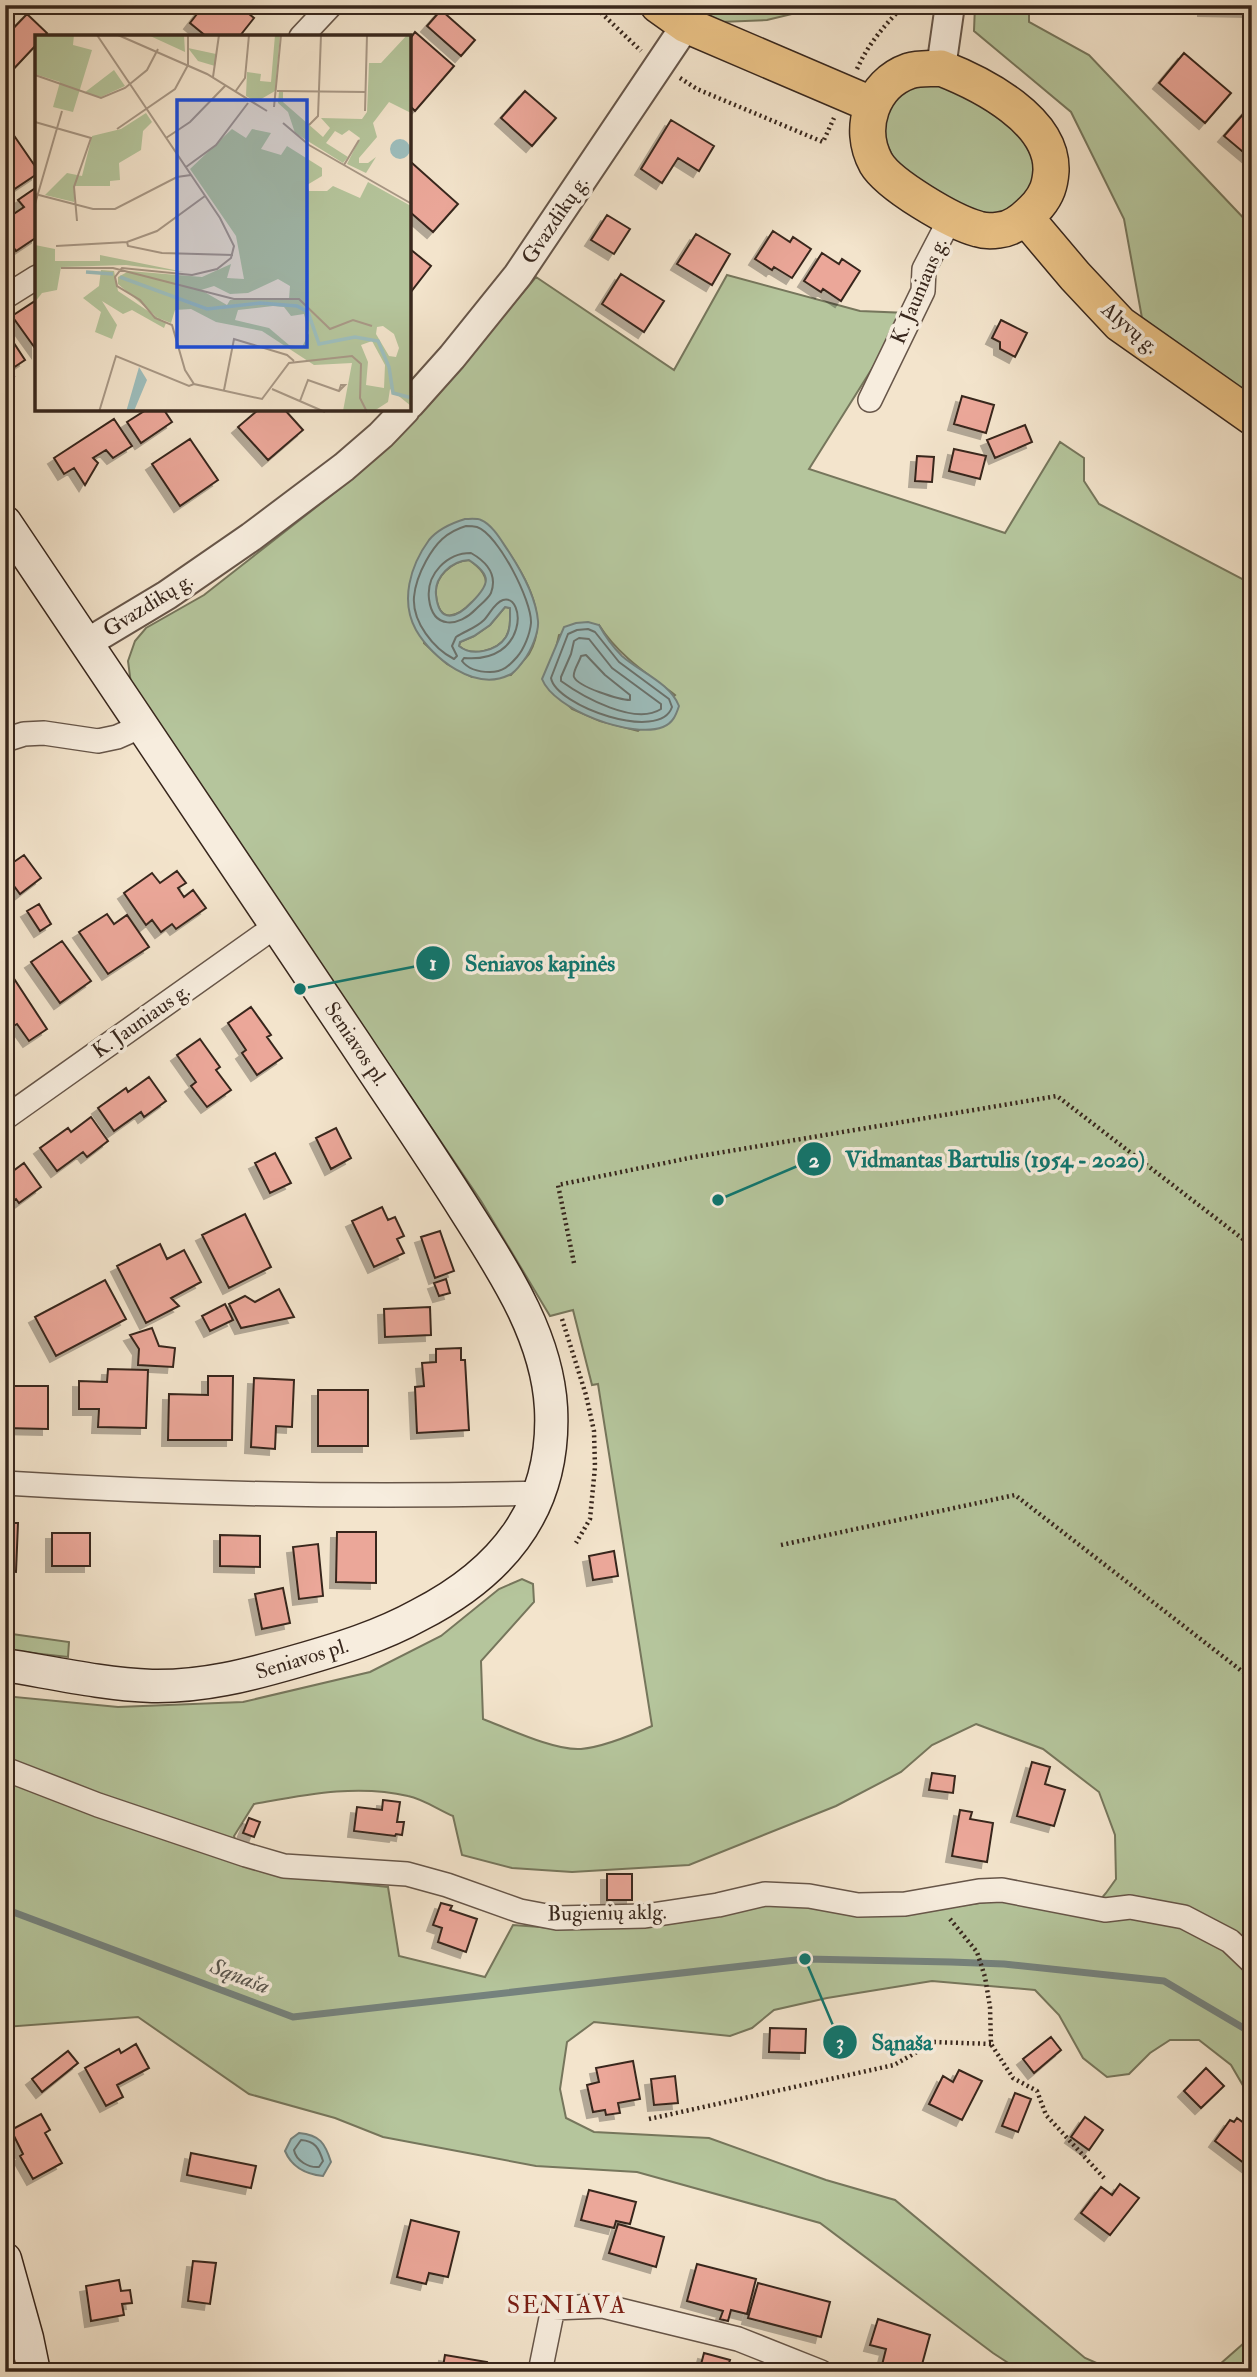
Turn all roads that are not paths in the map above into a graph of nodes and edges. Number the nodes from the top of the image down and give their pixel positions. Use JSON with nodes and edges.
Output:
{"nodes":[{"id":1,"x":331,"y":5,"type":"edge"},
{"id":2,"x":658,"y":5,"type":"edge"},
{"id":3,"x":950,"y":5,"type":"edge"},
{"id":4,"x":686,"y":25,"type":"junction"},
{"id":5,"x":303,"y":35,"type":"edge"},
{"id":6,"x":941,"y":68,"type":"junction"},
{"id":7,"x":873,"y":105,"type":"junction"},
{"id":8,"x":1026,"y":218,"type":"junction"},
{"id":9,"x":950,"y":219,"type":"junction"},
{"id":10,"x":35,"y":278,"type":"edge"},
{"id":11,"x":5,"y":297,"type":"edge"},
{"id":12,"x":870,"y":400,"type":"dead end"},
{"id":13,"x":411,"y":403,"type":"edge"},
{"id":14,"x":404,"y":411,"type":"edge"},
{"id":15,"x":1252,"y":417,"type":"edge"},
{"id":16,"x":5,"y":522,"type":"edge"},
{"id":17,"x":87,"y":643,"type":"junction"},
{"id":18,"x":142,"y":726,"type":"junction"},
{"id":19,"x":5,"y":740,"type":"edge"},
{"id":20,"x":277,"y":925,"type":"junction"},
{"id":21,"x":5,"y":1118,"type":"edge"},
{"id":22,"x":5,"y":1483,"type":"edge"},
{"id":23,"x":540,"y":1493,"type":"junction"},
{"id":24,"x":5,"y":1665,"type":"edge"},
{"id":25,"x":5,"y":1769,"type":"edge"},
{"id":26,"x":1252,"y":1962,"type":"edge"},
{"id":27,"x":5,"y":2259,"type":"edge"},
{"id":28,"x":33,"y":2372,"type":"edge"},
{"id":29,"x":540,"y":2372,"type":"edge"},
{"id":30,"x":821,"y":2372,"type":"edge"}],
"edges":[{"from":1,"to":5,"type":"street"},
{"from":2,"to":4,"type":"main road"},
{"from":3,"to":6,"type":"street"},
{"from":4,"to":7,"type":"main road"},
{"from":4,"to":13,"type":"street","name":"Gvazdikų g."},
{"from":6,"to":7,"type":"main road"},
{"from":6,"to":8,"type":"main road"},
{"from":7,"to":9,"type":"main road"},
{"from":8,"to":9,"type":"main road"},
{"from":8,"to":15,"type":"main road","name":"Alyvų g."},
{"from":9,"to":12,"type":"street","name":"K. Jauniaus g."},
{"from":10,"to":11,"type":"street"},
{"from":14,"to":17,"type":"street","name":"Gvazdikų g."},
{"from":16,"to":17,"type":"main road","name":"Seniavos pl."},
{"from":17,"to":18,"type":"main road","name":"Seniavos pl."},
{"from":18,"to":19,"type":"street"},
{"from":18,"to":20,"type":"main road","name":"Seniavos pl."},
{"from":20,"to":21,"type":"street","name":"K. Jauniaus g."},
{"from":20,"to":23,"type":"main road","name":"Seniavos pl."},
{"from":22,"to":23,"type":"street"},
{"from":23,"to":24,"type":"main road","name":"Seniavos pl."},
{"from":25,"to":26,"type":"street","name":"Bugienių aklg."},
{"from":27,"to":28,"type":"main road"},
{"from":29,"to":30,"type":"street"}]}
